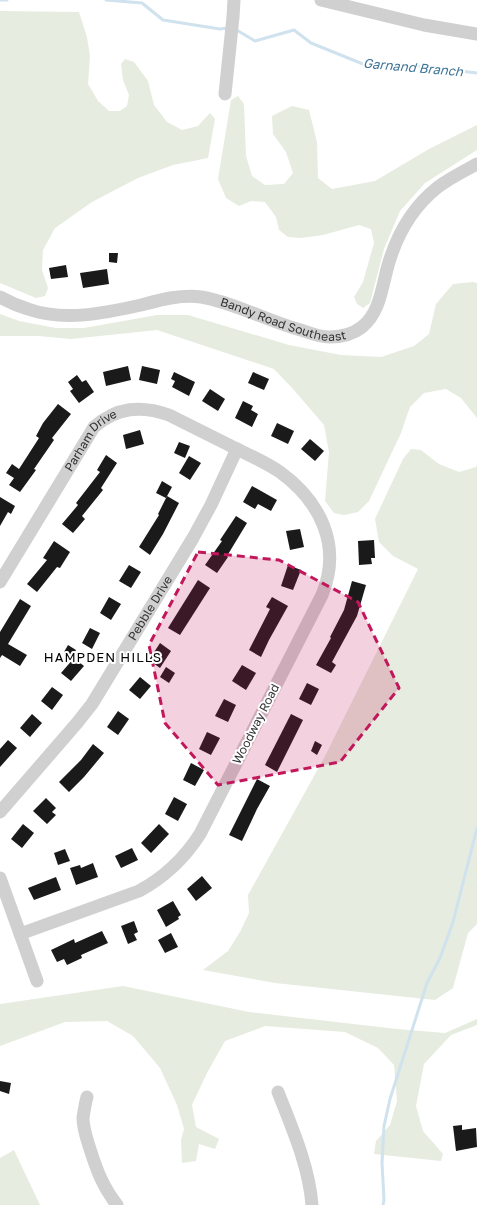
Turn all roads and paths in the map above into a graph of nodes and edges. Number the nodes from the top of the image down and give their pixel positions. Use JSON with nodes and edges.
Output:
{"nodes":[{"id":1,"x":234,"y":0,"type":"edge"},
{"id":2,"x":321,"y":0,"type":"edge"},
{"id":3,"x":477,"y":34,"type":"edge"},
{"id":4,"x":225,"y":94,"type":"dead end"},
{"id":5,"x":477,"y":164,"type":"edge"},
{"id":6,"x":0,"y":297,"type":"edge"},
{"id":7,"x":237,"y":449,"type":"junction"},
{"id":8,"x":0,"y":582,"type":"edge"},
{"id":9,"x":0,"y":812,"type":"edge"},
{"id":10,"x":0,"y":878,"type":"edge"},
{"id":11,"x":20,"y":934,"type":"junction"},
{"id":12,"x":37,"y":981,"type":"dead end"},
{"id":13,"x":278,"y":1092,"type":"dead end"},
{"id":14,"x":87,"y":1097,"type":"dead end"},
{"id":15,"x":117,"y":1205,"type":"edge"},
{"id":16,"x":312,"y":1205,"type":"edge"}],
"edges":[{"from":1,"to":4,"type":"street"},
{"from":2,"to":3,"type":"street"},
{"from":5,"to":6,"type":"street","name":"Bandy Road Southeast"},
{"from":7,"to":8,"type":"street","name":"Parham Drive"},
{"from":7,"to":9,"type":"street","name":"Pebble Drive"},
{"from":7,"to":11,"type":"street","name":"Woodway Road"},
{"from":10,"to":11,"type":"street"},
{"from":11,"to":12,"type":"street"},
{"from":13,"to":16,"type":"street"},
{"from":14,"to":15,"type":"street"}]}
